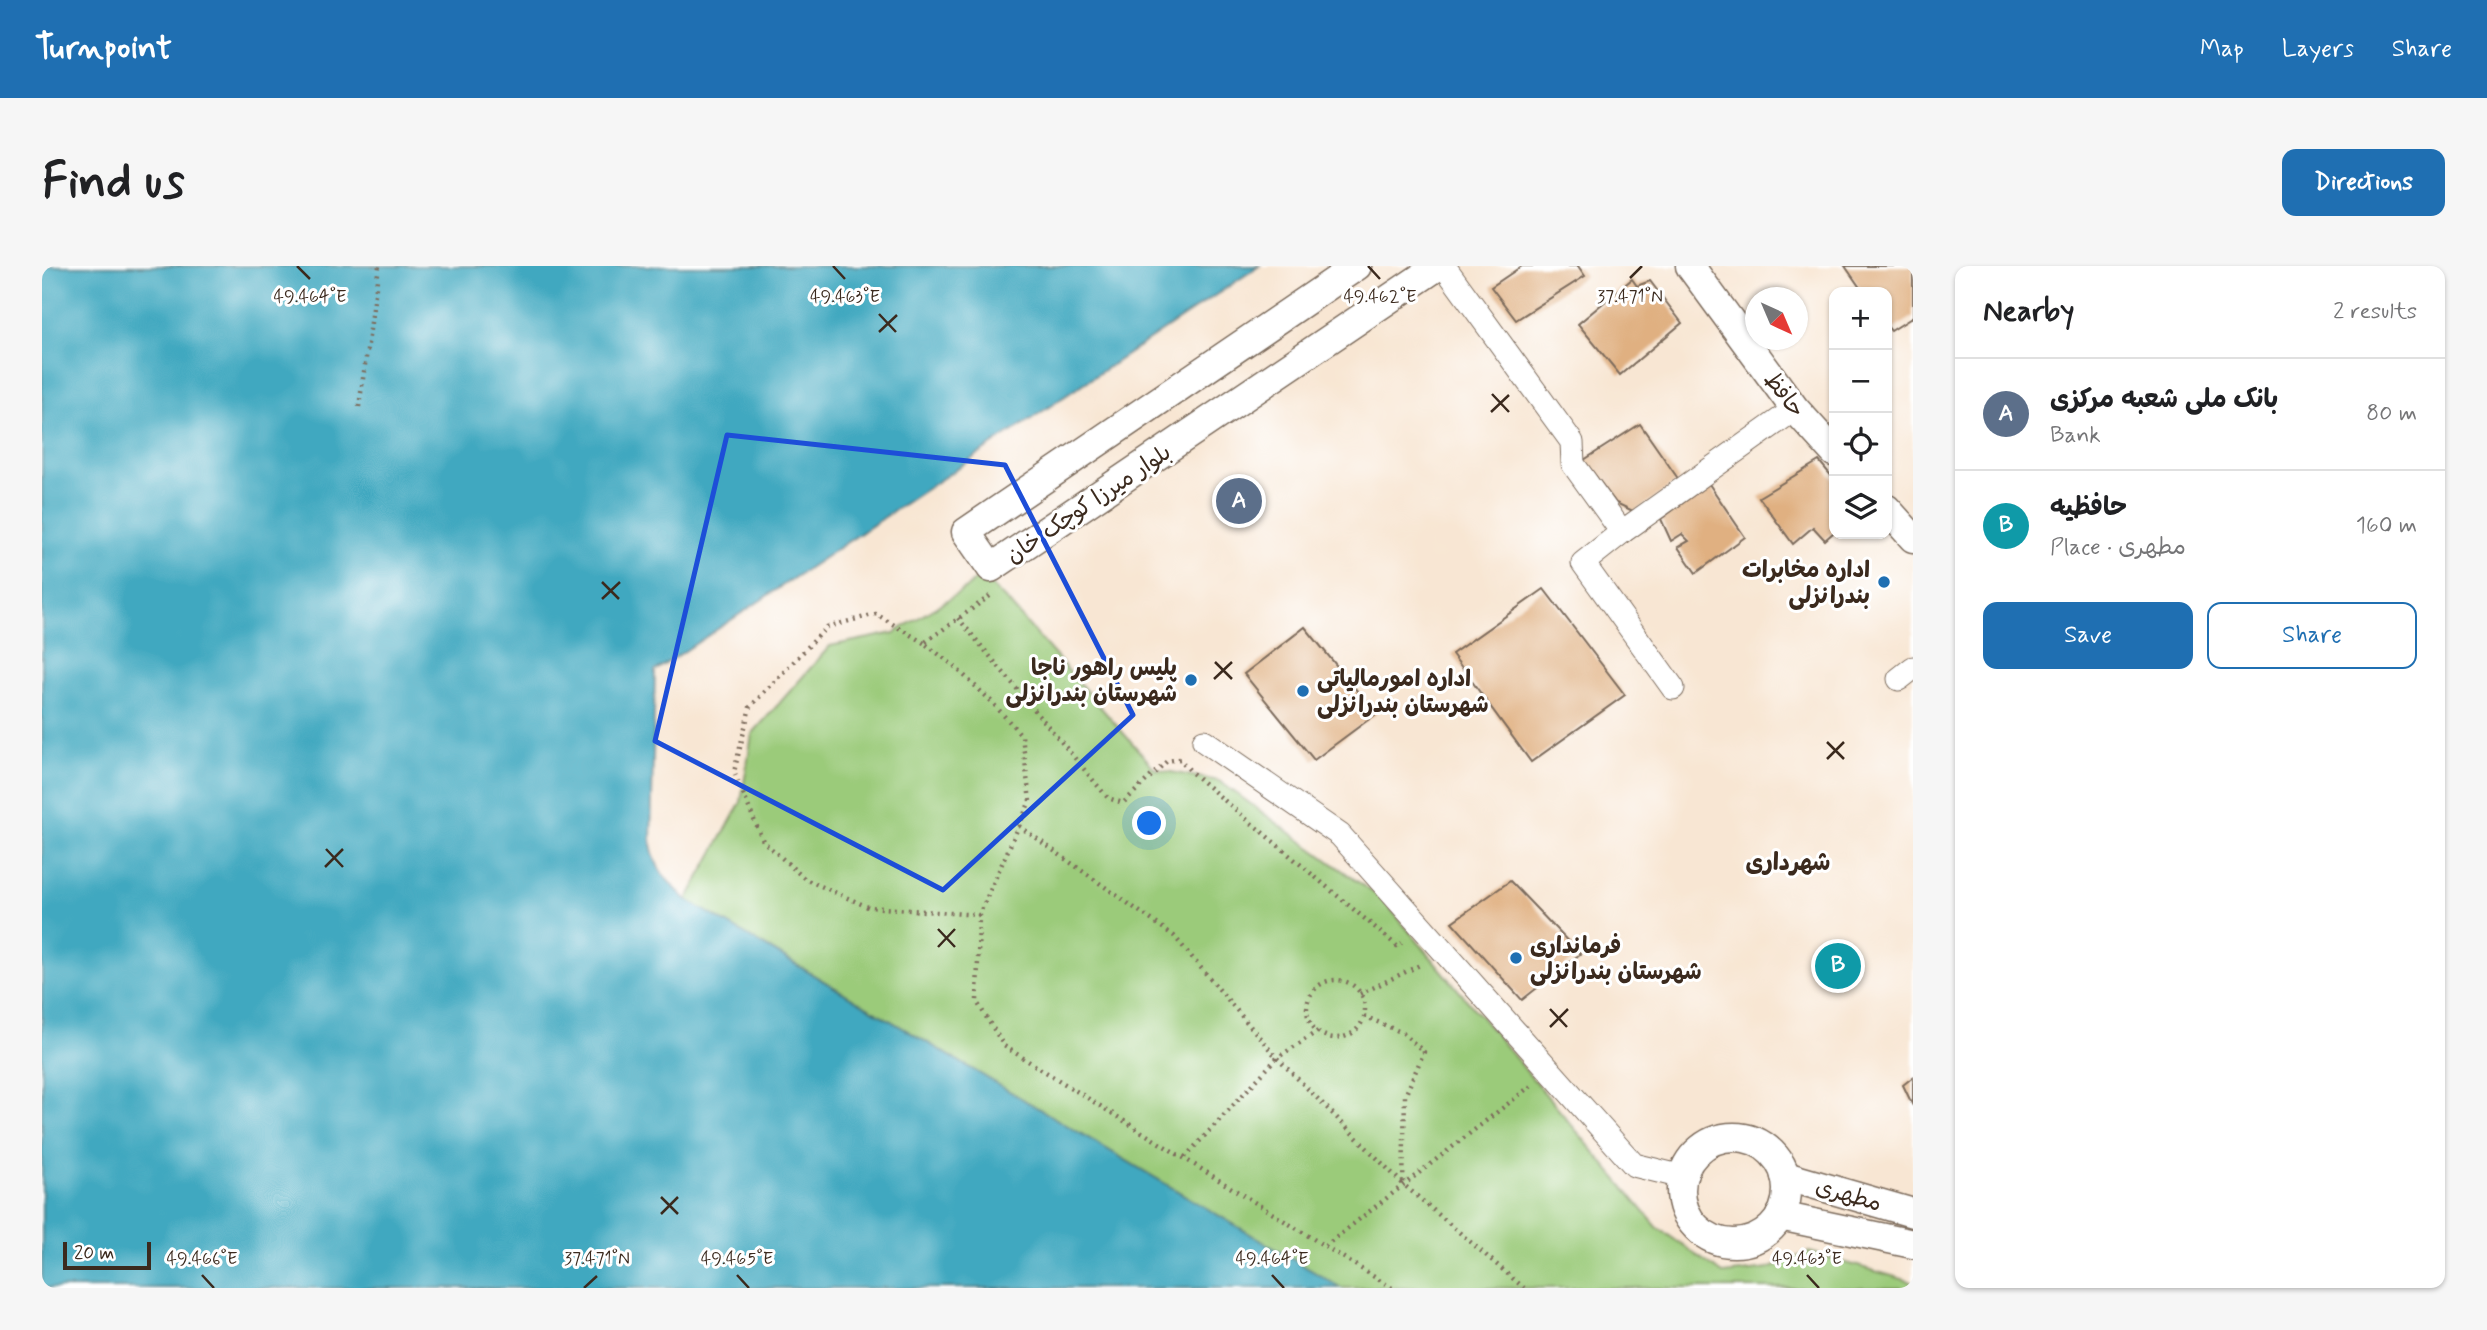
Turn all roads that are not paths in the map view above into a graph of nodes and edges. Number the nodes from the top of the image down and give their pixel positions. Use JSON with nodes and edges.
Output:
{"nodes":[{"id":1,"x":1357,"y":266,"type":"edge"},
{"id":2,"x":1438,"y":266,"type":"edge"},
{"id":3,"x":1444,"y":266,"type":"edge"},
{"id":4,"x":1690,"y":266,"type":"edge"},
{"id":5,"x":1256,"y":334,"type":"junction"},
{"id":6,"x":1283,"y":372,"type":"junction"},
{"id":7,"x":1795,"y":409,"type":"junction"},
{"id":8,"x":1114,"y":431,"type":"junction"},
{"id":9,"x":1829,"y":446,"type":"edge"},
{"id":10,"x":1140,"y":469,"type":"junction"},
{"id":11,"x":1892,"y":515,"type":"edge"},
{"id":12,"x":1622,"y":532,"type":"junction"},
{"id":13,"x":1913,"y":538,"type":"edge"},
{"id":14,"x":1673,"y":688,"type":"dead end"},
{"id":15,"x":1204,"y":741,"type":"dead end"},
{"id":16,"x":1785,"y":1176,"type":"junction"},
{"id":17,"x":1683,"y":1177,"type":"junction"},
{"id":18,"x":1913,"y":1213,"type":"edge"},
{"id":19,"x":1780,"y":1216,"type":"junction"},
{"id":20,"x":1913,"y":1244,"type":"edge"}],
"edges":[{"from":1,"to":5,"type":"street","name":"بلوار میرزا کوچک خان"},
{"from":2,"to":6,"type":"street","name":"بلوار میرزا کوچک خان"},
{"from":3,"to":12,"type":"street"},
{"from":4,"to":7,"type":"street","name":"حافظ"},
{"from":5,"to":6,"type":"street"},
{"from":5,"to":8,"type":"street","name":"بلوار میرزا کوچک خان"},
{"from":6,"to":10,"type":"street","name":"بلوار میرزا کوچک خان"},
{"from":7,"to":9,"type":"street","name":"حافظ"},
{"from":7,"to":12,"type":"street"},
{"from":8,"to":10,"type":"street"},
{"from":8,"to":10,"type":"street","name":"بلوار میرزا کوچک خان"},
{"from":11,"to":13,"type":"street"},
{"from":12,"to":14,"type":"street"},
{"from":15,"to":17,"type":"street"},
{"from":16,"to":17,"type":"street"},
{"from":16,"to":18,"type":"street","name":"مطهری"},
{"from":16,"to":19,"type":"street"},
{"from":17,"to":19,"type":"street"},
{"from":19,"to":20,"type":"street","name":"مطهری"}]}
